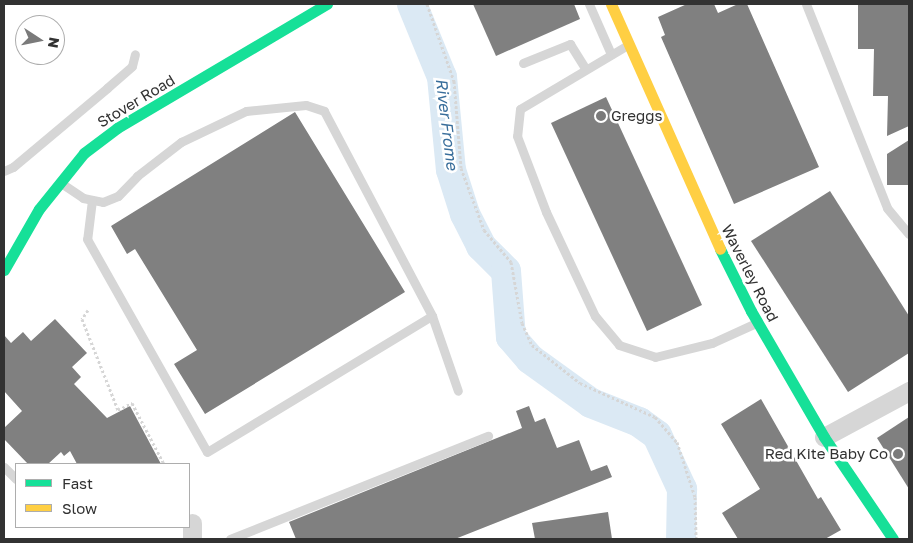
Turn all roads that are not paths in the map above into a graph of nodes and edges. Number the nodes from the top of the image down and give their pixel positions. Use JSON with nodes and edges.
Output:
{"nodes":[{"id":1,"x":327,"y":4,"type":"edge"},
{"id":2,"x":589,"y":4,"type":"edge"},
{"id":3,"x":806,"y":4,"type":"edge"},
{"id":4,"x":614,"y":5,"type":"edge"},
{"id":5,"x":628,"y":44,"type":"junction"},
{"id":6,"x":135,"y":54,"type":"dead end"},
{"id":7,"x":611,"y":54,"type":"junction"},
{"id":8,"x":523,"y":63,"type":"dead end"},
{"id":9,"x":585,"y":68,"type":"junction"},
{"id":10,"x":4,"y":171,"type":"edge"},
{"id":11,"x":4,"y":176,"type":"edge"},
{"id":12,"x":59,"y":182,"type":"junction"},
{"id":13,"x":92,"y":200,"type":"junction"},
{"id":14,"x":909,"y":234,"type":"edge"},
{"id":15,"x":4,"y":270,"type":"edge"},
{"id":16,"x":432,"y":316,"type":"junction"},
{"id":17,"x":758,"y":322,"type":"junction"},
{"id":18,"x":458,"y":391,"type":"dead end"},
{"id":19,"x":909,"y":391,"type":"edge"},
{"id":20,"x":488,"y":436,"type":"dead end"},
{"id":21,"x":824,"y":436,"type":"junction"},
{"id":22,"x":4,"y":468,"type":"edge"},
{"id":23,"x":15,"y":478,"type":"edge"},
{"id":24,"x":230,"y":539,"type":"edge"},
{"id":25,"x":893,"y":539,"type":"edge"}],
"edges":[{"from":1,"to":12,"type":"street","name":"Stover Road"},
{"from":2,"to":7,"type":"lane"},
{"from":3,"to":14,"type":"lane"},
{"from":4,"to":5,"type":"street","name":"Waverley Road"},
{"from":5,"to":7,"type":"lane"},
{"from":5,"to":17,"type":"street","name":"Waverley Road"},
{"from":6,"to":10,"type":"lane"},
{"from":7,"to":9,"type":"lane"},
{"from":8,"to":9,"type":"lane"},
{"from":9,"to":17,"type":"lane"},
{"from":10,"to":11,"type":"lane"},
{"from":12,"to":13,"type":"lane"},
{"from":12,"to":15,"type":"street","name":"Stover Road"},
{"from":13,"to":16,"type":"lane"},
{"from":13,"to":16,"type":"lane"},
{"from":16,"to":18,"type":"lane"},
{"from":17,"to":21,"type":"street","name":"Waverley Road"},
{"from":19,"to":21,"type":"street"},
{"from":20,"to":24,"type":"lane"},
{"from":21,"to":25,"type":"street","name":"Waverley Road"},
{"from":22,"to":23,"type":"lane"}]}
